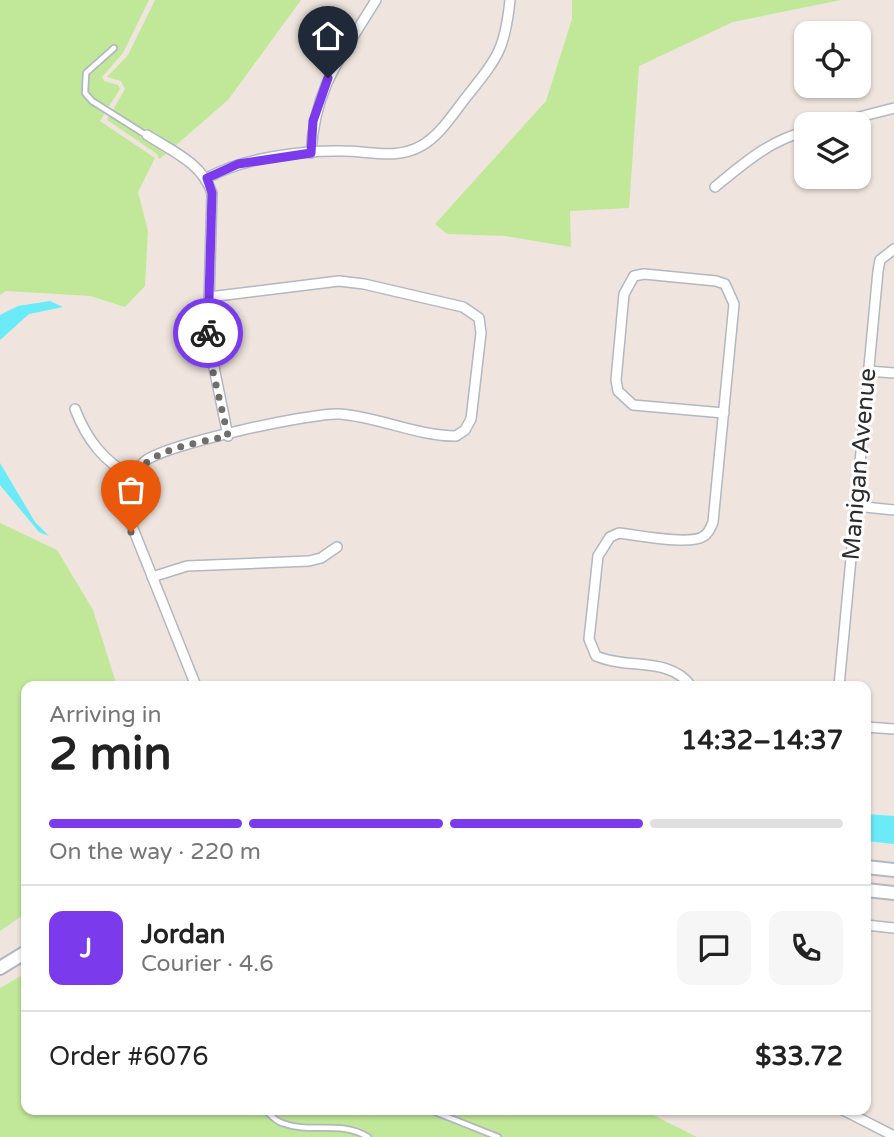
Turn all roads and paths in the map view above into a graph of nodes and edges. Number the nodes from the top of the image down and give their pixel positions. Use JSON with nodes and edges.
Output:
{"nodes":[{"id":1,"x":376,"y":0,"type":"edge"},
{"id":2,"x":510,"y":0,"type":"edge"},
{"id":3,"x":114,"y":48,"type":"dead end"},
{"id":4,"x":894,"y":108,"type":"edge"},
{"id":5,"x":871,"y":114,"type":"edge"},
{"id":6,"x":147,"y":135,"type":"joint"},
{"id":7,"x":794,"y":135,"type":"edge"},
{"id":8,"x":311,"y":153,"type":"junction"},
{"id":9,"x":207,"y":178,"type":"junction"},
{"id":10,"x":715,"y":187,"type":"dead end"},
{"id":11,"x":894,"y":249,"type":"edge"},
{"id":12,"x":209,"y":297,"type":"junction"},
{"id":13,"x":868,"y":371,"type":"junction"},
{"id":14,"x":894,"y":373,"type":"edge"},
{"id":15,"x":75,"y":409,"type":"dead end"},
{"id":16,"x":724,"y":414,"type":"junction"},
{"id":17,"x":228,"y":436,"type":"junction"},
{"id":18,"x":133,"y":477,"type":"junction"},
{"id":19,"x":855,"y":506,"type":"junction"},
{"id":20,"x":894,"y":510,"type":"edge"},
{"id":21,"x":337,"y":547,"type":"dead end"},
{"id":22,"x":152,"y":577,"type":"junction"},
{"id":23,"x":194,"y":681,"type":"edge"},
{"id":24,"x":687,"y":681,"type":"edge"},
{"id":25,"x":839,"y":681,"type":"edge"},
{"id":26,"x":871,"y":727,"type":"edge"},
{"id":27,"x":894,"y":729,"type":"edge"},
{"id":28,"x":871,"y":868,"type":"edge"},
{"id":29,"x":894,"y":870,"type":"edge"},
{"id":30,"x":871,"y":891,"type":"edge"},
{"id":31,"x":894,"y":893,"type":"edge"},
{"id":32,"x":871,"y":926,"type":"edge"},
{"id":33,"x":894,"y":928,"type":"edge"},
{"id":34,"x":21,"y":955,"type":"edge"},
{"id":35,"x":0,"y":968,"type":"edge"},
{"id":36,"x":271,"y":1115,"type":"edge"},
{"id":37,"x":443,"y":1115,"type":"edge"},
{"id":38,"x":852,"y":1115,"type":"edge"},
{"id":39,"x":894,"y":1136,"type":"edge"},
{"id":40,"x":368,"y":1137,"type":"edge"},
{"id":41,"x":498,"y":1137,"type":"edge"}],
"edges":[{"from":1,"to":8,"type":"street"},
{"from":2,"to":8,"type":"street"},
{"from":3,"to":6,"type":"lane"},
{"from":4,"to":5,"type":"street"},
{"from":6,"to":9,"type":"street"},
{"from":7,"to":10,"type":"street"},
{"from":8,"to":9,"type":"street"},
{"from":9,"to":12,"type":"street"},
{"from":11,"to":13,"type":"street","name":"Manigan Avenue"},
{"from":12,"to":17,"type":"street"},
{"from":12,"to":17,"type":"street"},
{"from":13,"to":14,"type":"street"},
{"from":13,"to":19,"type":"street","name":"Manigan Avenue"},
{"from":15,"to":18,"type":"street"},
{"from":16,"to":16,"type":"street"},
{"from":16,"to":24,"type":"street"},
{"from":17,"to":18,"type":"street"},
{"from":18,"to":22,"type":"street"},
{"from":19,"to":20,"type":"street"},
{"from":19,"to":25,"type":"street","name":"Manigan Avenue"},
{"from":21,"to":22,"type":"street"},
{"from":22,"to":23,"type":"street"},
{"from":26,"to":27,"type":"street"},
{"from":28,"to":29,"type":"main road"},
{"from":30,"to":31,"type":"main road"},
{"from":32,"to":33,"type":"street"},
{"from":34,"to":35,"type":"main road"},
{"from":36,"to":40,"type":"lane"},
{"from":37,"to":41,"type":"lane"},
{"from":38,"to":39,"type":"street"}]}
